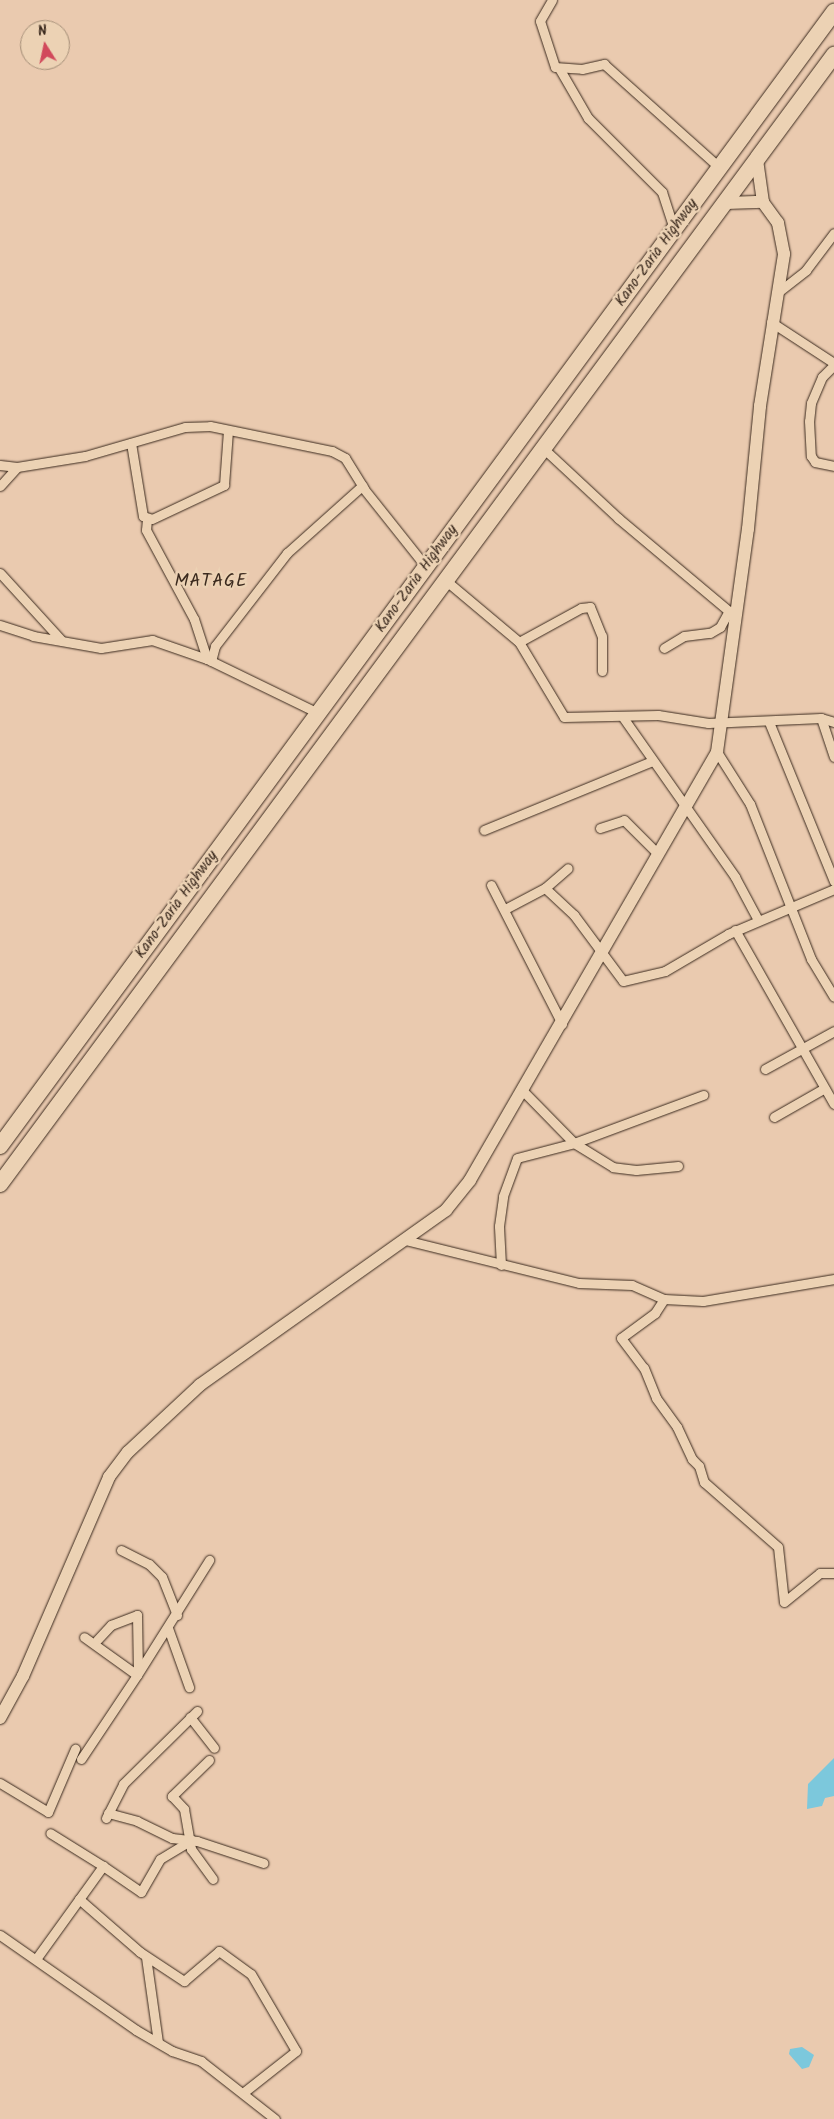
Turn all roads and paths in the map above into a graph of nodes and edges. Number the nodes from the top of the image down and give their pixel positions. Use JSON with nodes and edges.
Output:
{"nodes":[{"id":1,"x":552,"y":0,"type":"edge"},
{"id":2,"x":834,"y":12,"type":"edge"},
{"id":3,"x":834,"y":55,"type":"edge"},
{"id":4,"x":559,"y":68,"type":"junction"},
{"id":5,"x":757,"y":160,"type":"junction"},
{"id":6,"x":720,"y":168,"type":"junction"},
{"id":7,"x":763,"y":202,"type":"junction"},
{"id":8,"x":726,"y":203,"type":"junction"},
{"id":9,"x":674,"y":230,"type":"junction"},
{"id":10,"x":834,"y":233,"type":"edge"},
{"id":11,"x":632,"y":287,"type":"junction"},
{"id":12,"x":778,"y":293,"type":"junction"},
{"id":13,"x":650,"y":301,"type":"junction"},
{"id":14,"x":771,"y":322,"type":"junction"},
{"id":15,"x":834,"y":364,"type":"edge"},
{"id":16,"x":228,"y":430,"type":"junction"},
{"id":17,"x":131,"y":443,"type":"junction"},
{"id":18,"x":543,"y":448,"type":"junction"},
{"id":19,"x":0,"y":465,"type":"edge"},
{"id":20,"x":834,"y":466,"type":"edge"},
{"id":21,"x":17,"y":467,"type":"junction"},
{"id":22,"x":0,"y":486,"type":"edge"},
{"id":23,"x":362,"y":486,"type":"junction"},
{"id":24,"x":147,"y":519,"type":"junction"},
{"id":25,"x":426,"y":567,"type":"junction"},
{"id":26,"x":0,"y":573,"type":"edge"},
{"id":27,"x":444,"y":579,"type":"junction"},
{"id":28,"x":733,"y":614,"type":"junction"},
{"id":29,"x":0,"y":625,"type":"edge"},
{"id":30,"x":62,"y":642,"type":"junction"},
{"id":31,"x":519,"y":642,"type":"junction"},
{"id":32,"x":664,"y":648,"type":"dead end"},
{"id":33,"x":209,"y":660,"type":"junction"},
{"id":34,"x":602,"y":671,"type":"dead end"},
{"id":35,"x":318,"y":714,"type":"junction"},
{"id":36,"x":622,"y":716,"type":"junction"},
{"id":37,"x":821,"y":718,"type":"junction"},
{"id":38,"x":722,"y":722,"type":"junction"},
{"id":39,"x":769,"y":722,"type":"junction"},
{"id":40,"x":834,"y":722,"type":"edge"},
{"id":41,"x":717,"y":752,"type":"junction"},
{"id":42,"x":834,"y":757,"type":"edge"},
{"id":43,"x":652,"y":761,"type":"junction"},
{"id":44,"x":686,"y":805,"type":"junction"},
{"id":45,"x":600,"y":828,"type":"dead end"},
{"id":46,"x":484,"y":830,"type":"dead end"},
{"id":47,"x":658,"y":854,"type":"junction"},
{"id":48,"x":568,"y":868,"type":"dead end"},
{"id":49,"x":834,"y":881,"type":"edge"},
{"id":50,"x":490,"y":885,"type":"dead end"},
{"id":51,"x":544,"y":888,"type":"junction"},
{"id":52,"x":834,"y":889,"type":"edge"},
{"id":53,"x":791,"y":908,"type":"junction"},
{"id":54,"x":505,"y":909,"type":"junction"},
{"id":55,"x":758,"y":920,"type":"junction"},
{"id":56,"x":736,"y":930,"type":"junction"},
{"id":57,"x":602,"y":954,"type":"junction"},
{"id":58,"x":834,"y":997,"type":"edge"},
{"id":59,"x":562,"y":1024,"type":"junction"},
{"id":60,"x":834,"y":1031,"type":"edge"},
{"id":61,"x":801,"y":1050,"type":"junction"},
{"id":62,"x":765,"y":1069,"type":"dead end"},
{"id":63,"x":823,"y":1089,"type":"junction"},
{"id":64,"x":523,"y":1092,"type":"junction"},
{"id":65,"x":703,"y":1095,"type":"dead end"},
{"id":66,"x":834,"y":1104,"type":"edge"},
{"id":67,"x":774,"y":1117,"type":"dead end"},
{"id":68,"x":574,"y":1143,"type":"junction"},
{"id":69,"x":0,"y":1146,"type":"edge"},
{"id":70,"x":678,"y":1166,"type":"dead end"},
{"id":71,"x":0,"y":1184,"type":"edge"},
{"id":72,"x":405,"y":1240,"type":"junction"},
{"id":73,"x":501,"y":1265,"type":"junction"},
{"id":74,"x":834,"y":1279,"type":"edge"},
{"id":75,"x":664,"y":1299,"type":"junction"},
{"id":76,"x":121,"y":1550,"type":"dead end"},
{"id":77,"x":209,"y":1560,"type":"dead end"},
{"id":78,"x":834,"y":1574,"type":"edge"},
{"id":79,"x":177,"y":1615,"type":"junction"},
{"id":80,"x":168,"y":1628,"type":"junction"},
{"id":81,"x":84,"y":1637,"type":"dead end"},
{"id":82,"x":97,"y":1640,"type":"dead end"},
{"id":83,"x":137,"y":1675,"type":"junction"},
{"id":84,"x":189,"y":1687,"type":"dead end"},
{"id":85,"x":0,"y":1718,"type":"edge"},
{"id":86,"x":214,"y":1748,"type":"dead end"},
{"id":87,"x":75,"y":1749,"type":"dead end"},
{"id":88,"x":81,"y":1758,"type":"dead end"},
{"id":89,"x":208,"y":1760,"type":"dead end"},
{"id":90,"x":0,"y":1783,"type":"edge"},
{"id":91,"x":50,"y":1834,"type":"dead end"},
{"id":92,"x":192,"y":1840,"type":"junction"},
{"id":93,"x":263,"y":1863,"type":"dead end"},
{"id":94,"x":103,"y":1866,"type":"junction"},
{"id":95,"x":213,"y":1879,"type":"dead end"},
{"id":96,"x":79,"y":1899,"type":"junction"},
{"id":97,"x":0,"y":1934,"type":"edge"},
{"id":98,"x":146,"y":1956,"type":"junction"},
{"id":99,"x":36,"y":1959,"type":"junction"},
{"id":100,"x":158,"y":2042,"type":"junction"},
{"id":101,"x":244,"y":2092,"type":"junction"},
{"id":102,"x":275,"y":2119,"type":"edge"}],
"edges":[{"from":1,"to":4,"type":"street"},
{"from":2,"to":6,"type":"highway","name":"Kano-Zaria Highway"},
{"from":3,"to":5,"type":"highway","name":"Kano-Zaria Highway"},
{"from":4,"to":6,"type":"street"},
{"from":4,"to":9,"type":"street"},
{"from":5,"to":7,"type":"street"},
{"from":5,"to":8,"type":"highway","name":"Kano-Zaria Highway"},
{"from":6,"to":9,"type":"highway","name":"Kano-Zaria Highway"},
{"from":7,"to":8,"type":"street"},
{"from":7,"to":12,"type":"street"},
{"from":8,"to":13,"type":"highway","name":"Kano-Zaria Highway"},
{"from":9,"to":11,"type":"highway","name":"Kano-Zaria Highway"},
{"from":10,"to":12,"type":"street"},
{"from":11,"to":13,"type":"highway"},
{"from":11,"to":25,"type":"highway","name":"Kano-Zaria Highway"},
{"from":12,"to":14,"type":"street"},
{"from":13,"to":18,"type":"highway","name":"Kano-Zaria Highway"},
{"from":14,"to":15,"type":"street"},
{"from":14,"to":28,"type":"street"},
{"from":15,"to":20,"type":"street"},
{"from":16,"to":17,"type":"street"},
{"from":16,"to":23,"type":"street"},
{"from":16,"to":24,"type":"street"},
{"from":17,"to":21,"type":"street"},
{"from":17,"to":24,"type":"street"},
{"from":18,"to":27,"type":"highway","name":"Kano-Zaria Highway"},
{"from":18,"to":28,"type":"street"},
{"from":19,"to":21,"type":"street"},
{"from":21,"to":22,"type":"street"},
{"from":23,"to":25,"type":"street"},
{"from":23,"to":33,"type":"street"},
{"from":24,"to":33,"type":"street"},
{"from":25,"to":35,"type":"highway","name":"Kano-Zaria Highway"},
{"from":26,"to":30,"type":"street"},
{"from":27,"to":31,"type":"street"},
{"from":27,"to":71,"type":"highway","name":"Kano-Zaria Highway"},
{"from":28,"to":32,"type":"street"},
{"from":28,"to":38,"type":"street"},
{"from":29,"to":30,"type":"street"},
{"from":30,"to":33,"type":"street"},
{"from":31,"to":34,"type":"street"},
{"from":31,"to":36,"type":"street"},
{"from":33,"to":35,"type":"street"},
{"from":35,"to":69,"type":"highway","name":"Kano-Zaria Highway"},
{"from":36,"to":38,"type":"street"},
{"from":36,"to":43,"type":"street"},
{"from":37,"to":39,"type":"street"},
{"from":37,"to":40,"type":"street"},
{"from":37,"to":42,"type":"street"},
{"from":38,"to":39,"type":"street"},
{"from":38,"to":41,"type":"street"},
{"from":39,"to":49,"type":"street"},
{"from":41,"to":44,"type":"street"},
{"from":41,"to":53,"type":"street"},
{"from":43,"to":44,"type":"street"},
{"from":43,"to":46,"type":"street"},
{"from":44,"to":47,"type":"street"},
{"from":44,"to":55,"type":"street"},
{"from":45,"to":47,"type":"street"},
{"from":47,"to":57,"type":"street"},
{"from":48,"to":51,"type":"street"},
{"from":50,"to":54,"type":"street"},
{"from":51,"to":54,"type":"street"},
{"from":51,"to":57,"type":"street"},
{"from":52,"to":53,"type":"street"},
{"from":53,"to":55,"type":"street"},
{"from":53,"to":58,"type":"street"},
{"from":54,"to":59,"type":"street"},
{"from":55,"to":56,"type":"street"},
{"from":56,"to":57,"type":"street"},
{"from":56,"to":61,"type":"street"},
{"from":57,"to":59,"type":"street"},
{"from":59,"to":64,"type":"street"},
{"from":60,"to":61,"type":"street"},
{"from":61,"to":62,"type":"street"},
{"from":61,"to":63,"type":"street"},
{"from":63,"to":66,"type":"street"},
{"from":63,"to":67,"type":"street"},
{"from":64,"to":68,"type":"street"},
{"from":64,"to":72,"type":"street"},
{"from":65,"to":68,"type":"street"},
{"from":68,"to":70,"type":"street"},
{"from":68,"to":73,"type":"street"},
{"from":72,"to":73,"type":"street"},
{"from":72,"to":85,"type":"street"},
{"from":73,"to":75,"type":"street"},
{"from":74,"to":75,"type":"street"},
{"from":75,"to":78,"type":"street"},
{"from":76,"to":79,"type":"street"},
{"from":77,"to":79,"type":"street"},
{"from":79,"to":80,"type":"street"},
{"from":80,"to":83,"type":"street"},
{"from":80,"to":84,"type":"street"},
{"from":81,"to":83,"type":"street"},
{"from":82,"to":83,"type":"street"},
{"from":83,"to":88,"type":"street"},
{"from":86,"to":92,"type":"street"},
{"from":87,"to":90,"type":"street"},
{"from":89,"to":92,"type":"street"},
{"from":91,"to":94,"type":"street"},
{"from":92,"to":93,"type":"street"},
{"from":92,"to":94,"type":"street"},
{"from":92,"to":95,"type":"street"},
{"from":94,"to":96,"type":"street"},
{"from":96,"to":98,"type":"street"},
{"from":96,"to":99,"type":"street"},
{"from":97,"to":99,"type":"street"},
{"from":98,"to":100,"type":"street"},
{"from":98,"to":101,"type":"street"},
{"from":99,"to":100,"type":"street"},
{"from":100,"to":101,"type":"street"},
{"from":101,"to":102,"type":"street"}]}
